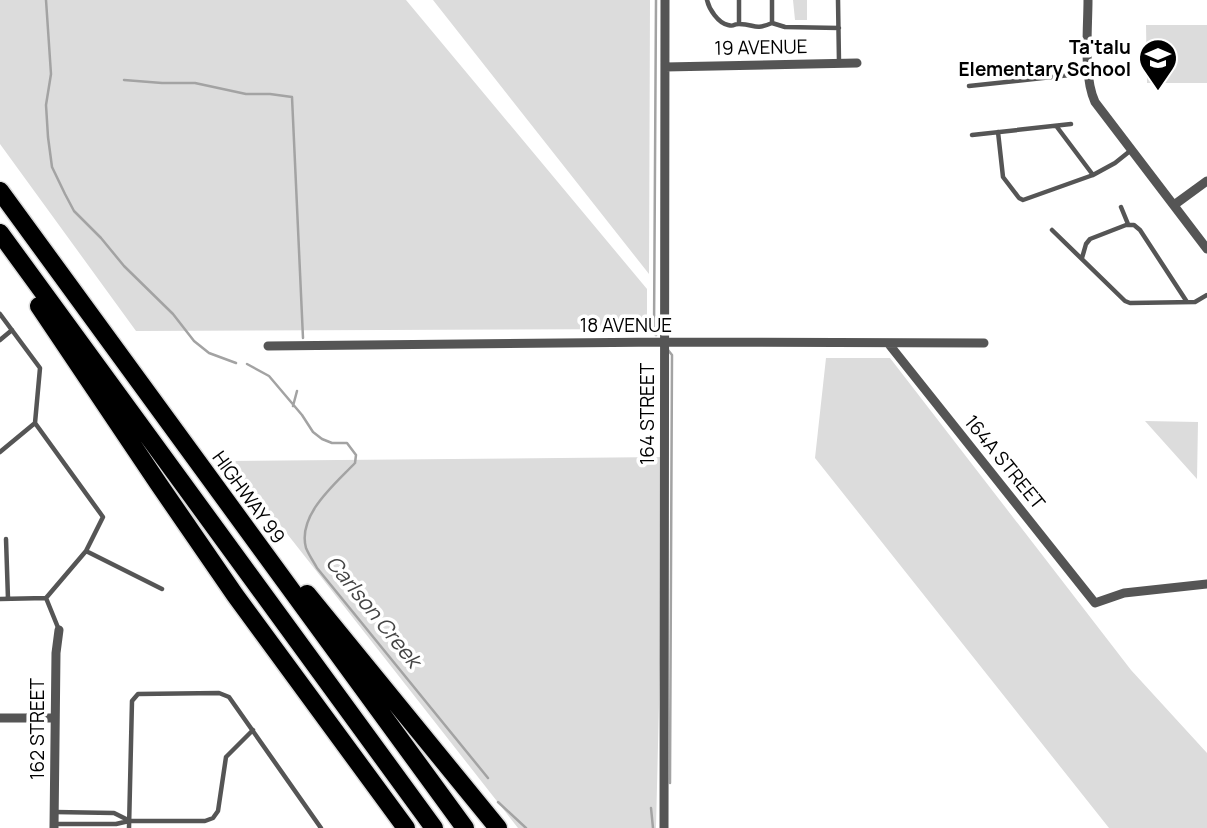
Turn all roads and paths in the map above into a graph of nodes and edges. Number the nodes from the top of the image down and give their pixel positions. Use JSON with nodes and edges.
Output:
{"nodes":[{"id":1,"x":665,"y":0,"type":"edge"},
{"id":2,"x":707,"y":0,"type":"edge"},
{"id":3,"x":739,"y":0,"type":"edge"},
{"id":4,"x":772,"y":0,"type":"edge"},
{"id":5,"x":838,"y":0,"type":"edge"},
{"id":6,"x":1088,"y":0,"type":"edge"},
{"id":7,"x":772,"y":23,"type":"junction"},
{"id":8,"x":739,"y":24,"type":"junction"},
{"id":9,"x":839,"y":28,"type":"junction"},
{"id":10,"x":857,"y":63,"type":"dead end"},
{"id":11,"x":839,"y":64,"type":"junction"},
{"id":12,"x":665,"y":67,"type":"junction"},
{"id":13,"x":1088,"y":72,"type":"junction"},
{"id":14,"x":969,"y":86,"type":"dead end"},
{"id":15,"x":1071,"y":124,"type":"dead end"},
{"id":16,"x":1056,"y":126,"type":"junction"},
{"id":17,"x":998,"y":132,"type":"junction"},
{"id":18,"x":972,"y":135,"type":"dead end"},
{"id":19,"x":1131,"y":151,"type":"junction"},
{"id":20,"x":1093,"y":175,"type":"junction"},
{"id":21,"x":1207,"y":181,"type":"edge"},
{"id":22,"x":0,"y":191,"type":"edge"},
{"id":23,"x":1174,"y":205,"type":"junction"},
{"id":24,"x":1121,"y":207,"type":"dead end"},
{"id":25,"x":1128,"y":224,"type":"junction"},
{"id":26,"x":1052,"y":230,"type":"dead end"},
{"id":27,"x":0,"y":233,"type":"edge"},
{"id":28,"x":0,"y":247,"type":"edge"},
{"id":29,"x":1207,"y":249,"type":"edge"},
{"id":30,"x":1082,"y":259,"type":"junction"},
{"id":31,"x":1207,"y":295,"type":"edge"},
{"id":32,"x":1187,"y":302,"type":"junction"},
{"id":33,"x":0,"y":314,"type":"edge"},
{"id":34,"x":12,"y":330,"type":"junction"},
{"id":35,"x":0,"y":340,"type":"edge"},
{"id":36,"x":664,"y":342,"type":"junction"},
{"id":37,"x":888,"y":343,"type":"junction"},
{"id":38,"x":984,"y":343,"type":"dead end"},
{"id":39,"x":268,"y":346,"type":"dead end"},
{"id":40,"x":163,"y":414,"type":"junction"},
{"id":41,"x":35,"y":423,"type":"junction"},
{"id":42,"x":0,"y":452,"type":"edge"},
{"id":43,"x":6,"y":539,"type":"dead end"},
{"id":44,"x":86,"y":551,"type":"junction"},
{"id":45,"x":1207,"y":584,"type":"edge"},
{"id":46,"x":162,"y":589,"type":"dead end"},
{"id":47,"x":46,"y":598,"type":"junction"},
{"id":48,"x":0,"y":599,"type":"edge"},
{"id":49,"x":8,"y":599,"type":"junction"},
{"id":50,"x":59,"y":630,"type":"joint"},
{"id":51,"x":0,"y":718,"type":"edge"},
{"id":52,"x":54,"y":718,"type":"junction"},
{"id":53,"x":254,"y":730,"type":"junction"},
{"id":54,"x":55,"y":812,"type":"junction"},
{"id":55,"x":129,"y":821,"type":"junction"},
{"id":56,"x":54,"y":826,"type":"edge"},
{"id":57,"x":129,"y":828,"type":"edge"},
{"id":58,"x":321,"y":828,"type":"edge"},
{"id":59,"x":406,"y":828,"type":"edge"},
{"id":60,"x":434,"y":828,"type":"edge"},
{"id":61,"x":465,"y":828,"type":"edge"},
{"id":62,"x":498,"y":828,"type":"edge"},
{"id":63,"x":664,"y":828,"type":"edge"}],
"edges":[{"from":1,"to":12,"type":"street","name":"164 STREET"},
{"from":2,"to":8,"type":"lane"},
{"from":3,"to":8,"type":"lane"},
{"from":4,"to":7,"type":"lane"},
{"from":5,"to":9,"type":"lane"},
{"from":6,"to":13,"type":"street"},
{"from":7,"to":8,"type":"lane"},
{"from":7,"to":9,"type":"lane"},
{"from":9,"to":11,"type":"lane"},
{"from":10,"to":11,"type":"street","name":"19 AVENUE"},
{"from":11,"to":12,"type":"street","name":"19 AVENUE"},
{"from":12,"to":36,"type":"street","name":"164 STREET"},
{"from":13,"to":14,"type":"lane"},
{"from":13,"to":19,"type":"street"},
{"from":15,"to":16,"type":"lane"},
{"from":16,"to":17,"type":"lane"},
{"from":16,"to":20,"type":"lane"},
{"from":17,"to":18,"type":"lane"},
{"from":17,"to":20,"type":"lane"},
{"from":19,"to":20,"type":"lane"},
{"from":19,"to":23,"type":"street"},
{"from":21,"to":23,"type":"street"},
{"from":22,"to":40,"type":"highway","name":"HIGHWAY 99"},
{"from":23,"to":29,"type":"street"},
{"from":24,"to":25,"type":"lane"},
{"from":25,"to":30,"type":"lane"},
{"from":25,"to":32,"type":"lane"},
{"from":26,"to":30,"type":"lane"},
{"from":27,"to":60,"type":"highway"},
{"from":28,"to":59,"type":"highway"},
{"from":30,"to":32,"type":"lane"},
{"from":31,"to":32,"type":"lane"},
{"from":33,"to":34,"type":"lane"},
{"from":34,"to":35,"type":"lane"},
{"from":34,"to":41,"type":"lane"},
{"from":36,"to":37,"type":"street","name":"18 AVENUE"},
{"from":36,"to":39,"type":"street","name":"18 AVENUE"},
{"from":36,"to":63,"type":"street","name":"164 STREET"},
{"from":37,"to":38,"type":"street","name":"18 AVENUE"},
{"from":37,"to":45,"type":"street","name":"164A STREET"},
{"from":40,"to":61,"type":"highway","name":"HIGHWAY 99"},
{"from":40,"to":62,"type":"highway"},
{"from":41,"to":42,"type":"lane"},
{"from":41,"to":44,"type":"lane"},
{"from":43,"to":49,"type":"lane"},
{"from":44,"to":46,"type":"lane"},
{"from":44,"to":47,"type":"lane"},
{"from":47,"to":49,"type":"lane"},
{"from":47,"to":50,"type":"lane"},
{"from":48,"to":49,"type":"lane"},
{"from":50,"to":52,"type":"street","name":"162 STREET"},
{"from":51,"to":52,"type":"street"},
{"from":52,"to":54,"type":"street","name":"162 STREET"},
{"from":53,"to":55,"type":"lane"},
{"from":53,"to":55,"type":"lane"},
{"from":53,"to":58,"type":"lane"},
{"from":54,"to":55,"type":"lane"},
{"from":54,"to":56,"type":"street","name":"162 STREET"},
{"from":55,"to":56,"type":"lane"},
{"from":55,"to":57,"type":"lane"}]}
